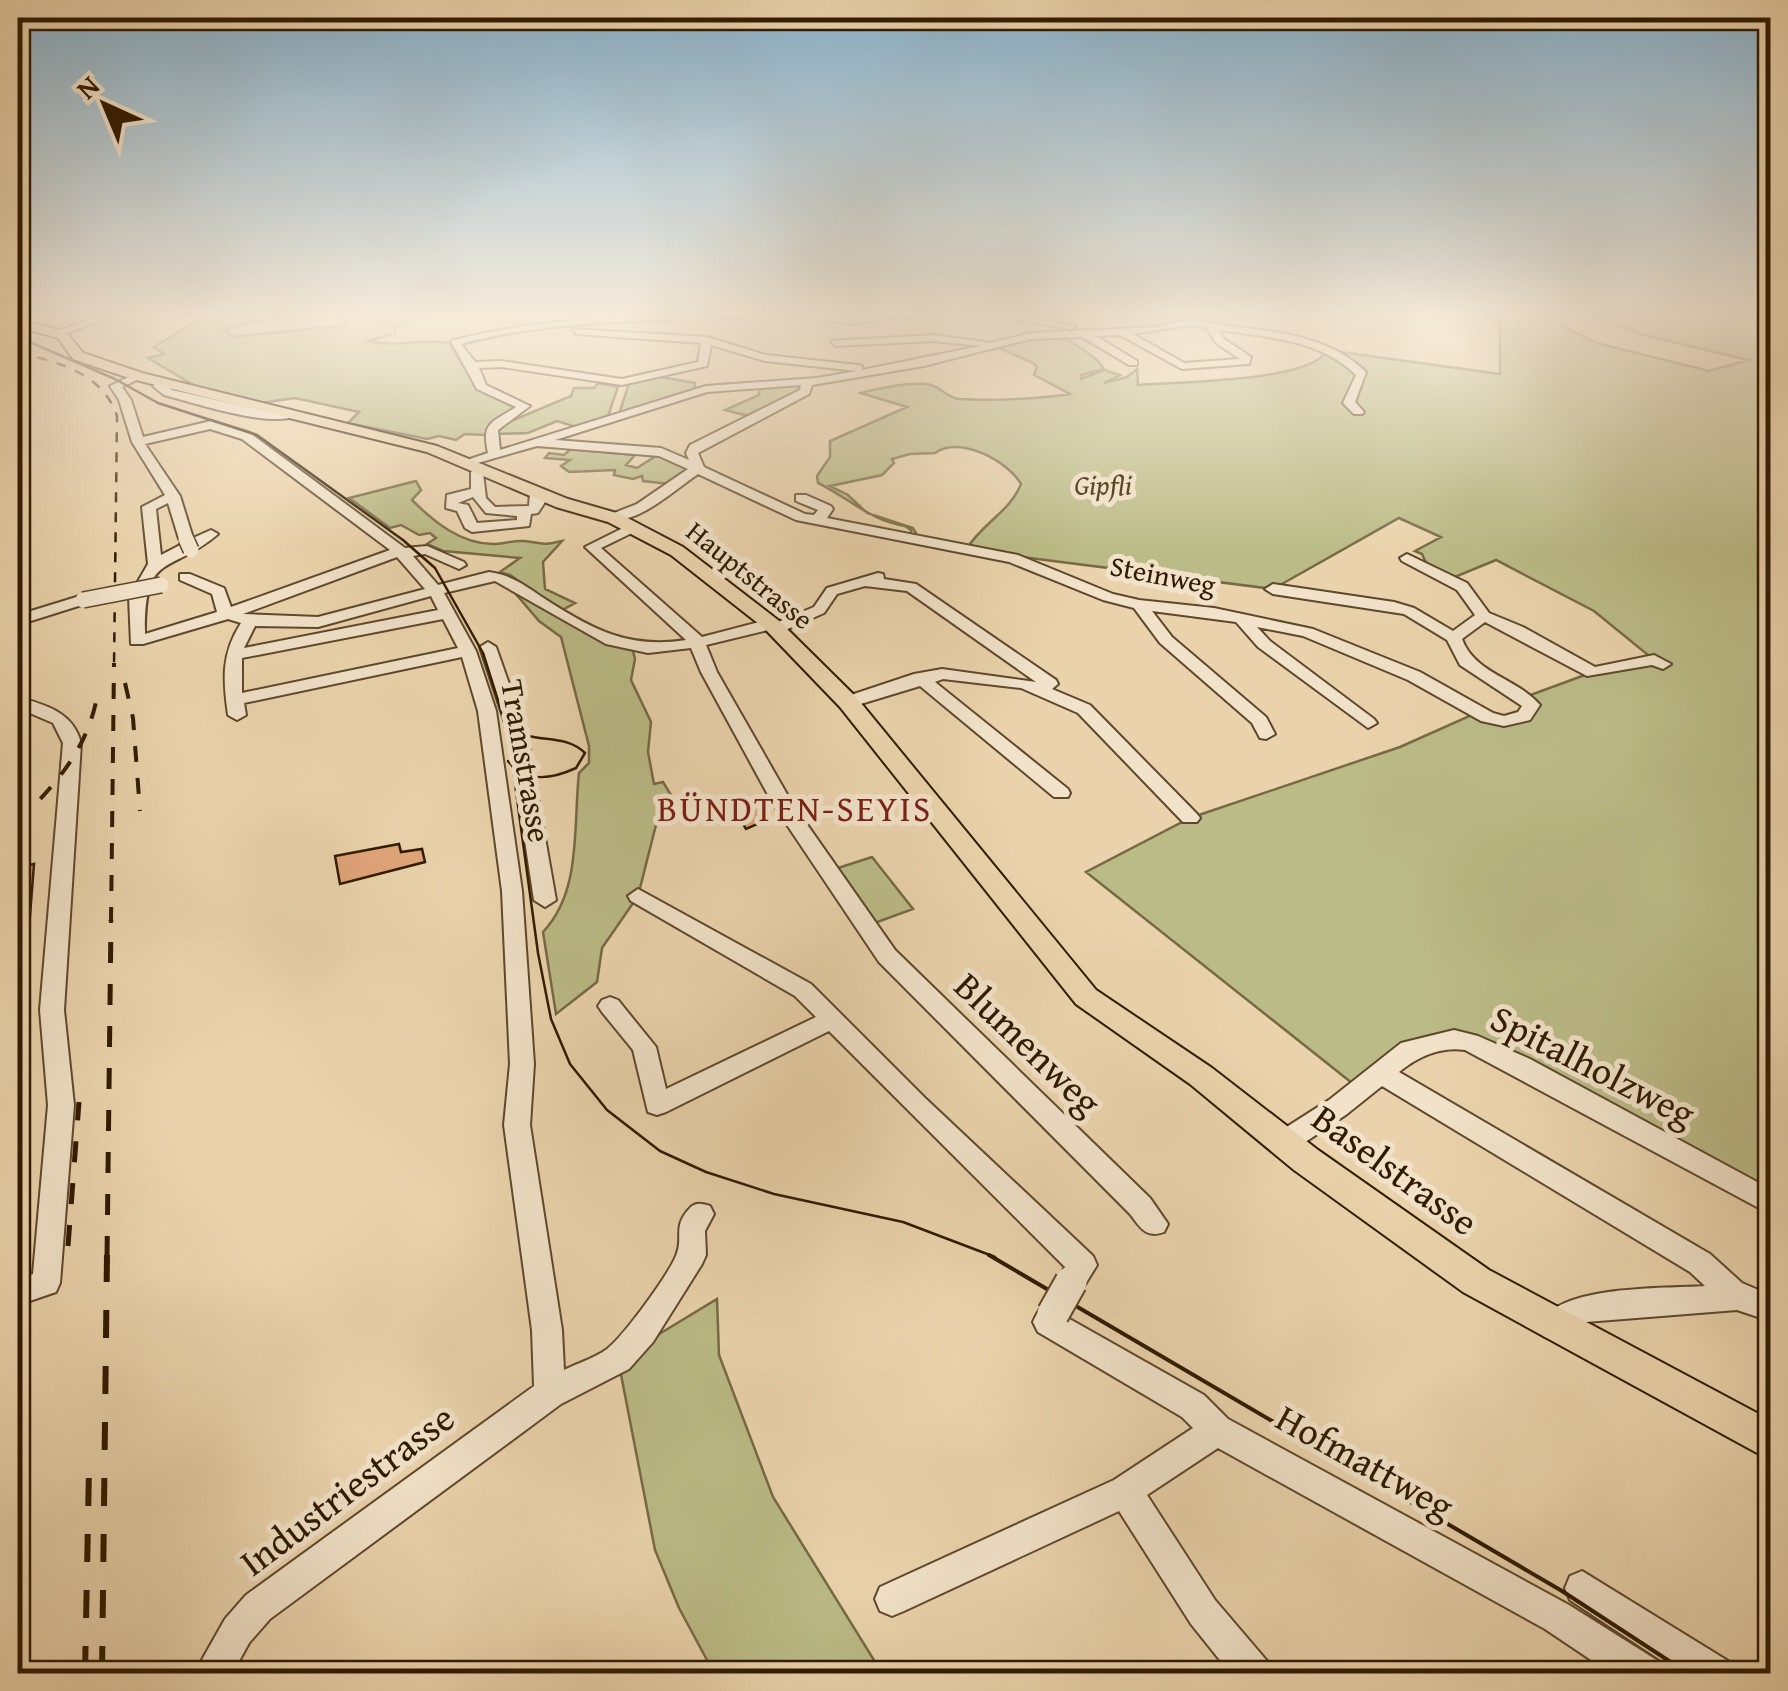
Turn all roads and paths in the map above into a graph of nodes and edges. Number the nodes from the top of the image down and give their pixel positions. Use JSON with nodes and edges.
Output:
{"nodes":[{"id":1,"x":121,"y":394,"type":"edge"},
{"id":2,"x":208,"y":394,"type":"edge"},
{"id":3,"x":497,"y":394,"type":"edge"},
{"id":4,"x":620,"y":394,"type":"edge"},
{"id":5,"x":694,"y":394,"type":"edge"},
{"id":6,"x":802,"y":394,"type":"edge"},
{"id":7,"x":1354,"y":394,"type":"edge"},
{"id":8,"x":1358,"y":412,"type":"dead end"},
{"id":9,"x":613,"y":420,"type":"junction"},
{"id":10,"x":138,"y":442,"type":"junction"},
{"id":11,"x":540,"y":443,"type":"junction"},
{"id":12,"x":495,"y":455,"type":"junction"},
{"id":13,"x":476,"y":466,"type":"junction"},
{"id":14,"x":698,"y":468,"type":"junction"},
{"id":15,"x":539,"y":495,"type":"junction"},
{"id":16,"x":173,"y":496,"type":"junction"},
{"id":17,"x":478,"y":498,"type":"junction"},
{"id":18,"x":801,"y":498,"type":"dead end"},
{"id":19,"x":498,"y":518,"type":"junction"},
{"id":20,"x":818,"y":520,"type":"junction"},
{"id":21,"x":624,"y":523,"type":"junction"},
{"id":22,"x":211,"y":534,"type":"dead end"},
{"id":23,"x":402,"y":552,"type":"junction"},
{"id":24,"x":1407,"y":558,"type":"dead end"},
{"id":25,"x":155,"y":564,"type":"junction"},
{"id":26,"x":459,"y":565,"type":"dead end"},
{"id":27,"x":894,"y":573,"type":"dead end"},
{"id":28,"x":185,"y":576,"type":"junction"},
{"id":29,"x":864,"y":581,"type":"junction"},
{"id":30,"x":1273,"y":589,"type":"dead end"},
{"id":31,"x":436,"y":592,"type":"junction"},
{"id":32,"x":1139,"y":605,"type":"junction"},
{"id":33,"x":225,"y":613,"type":"junction"},
{"id":34,"x":448,"y":613,"type":"junction"},
{"id":35,"x":1483,"y":616,"type":"junction"},
{"id":36,"x":1242,"y":618,"type":"junction"},
{"id":37,"x":18,"y":620,"type":"edge"},
{"id":38,"x":250,"y":621,"type":"junction"},
{"id":39,"x":773,"y":626,"type":"junction"},
{"id":40,"x":1454,"y":638,"type":"junction"},
{"id":41,"x":696,"y":640,"type":"junction"},
{"id":42,"x":478,"y":649,"type":"junction"},
{"id":43,"x":233,"y":656,"type":"junction"},
{"id":44,"x":1008,"y":657,"type":"junction"},
{"id":45,"x":1663,"y":664,"type":"dead end"},
{"id":46,"x":920,"y":678,"type":"junction"},
{"id":47,"x":1003,"y":680,"type":"junction"},
{"id":48,"x":18,"y":702,"type":"edge"},
{"id":49,"x":848,"y":702,"type":"junction"},
{"id":50,"x":1084,"y":708,"type":"junction"},
{"id":51,"x":1368,"y":723,"type":"dead end"},
{"id":52,"x":1266,"y":734,"type":"dead end"},
{"id":53,"x":1061,"y":793,"type":"dead end"},
{"id":54,"x":1190,"y":818,"type":"dead end"},
{"id":55,"x":638,"y":896,"type":"dead end"},
{"id":56,"x":545,"y":900,"type":"dead end"},
{"id":57,"x":1014,"y":909,"type":"joint"},
{"id":58,"x":610,"y":1006,"type":"dead end"},
{"id":59,"x":832,"y":1020,"type":"junction"},
{"id":60,"x":1379,"y":1072,"type":"junction"},
{"id":61,"x":1283,"y":1143,"type":"junction"},
{"id":62,"x":1770,"y":1202,"type":"edge"},
{"id":63,"x":700,"y":1214,"type":"dead end"},
{"id":64,"x":1154,"y":1224,"type":"dead end"},
{"id":65,"x":18,"y":1292,"type":"edge"},
{"id":66,"x":1736,"y":1296,"type":"junction"},
{"id":67,"x":1770,"y":1297,"type":"edge"},
{"id":68,"x":1770,"y":1308,"type":"edge"},
{"id":69,"x":1553,"y":1326,"type":"junction"},
{"id":70,"x":550,"y":1393,"type":"junction"},
{"id":71,"x":1217,"y":1430,"type":"junction"},
{"id":72,"x":1770,"y":1441,"type":"edge"},
{"id":73,"x":1125,"y":1491,"type":"junction"},
{"id":74,"x":1582,"y":1588,"type":"dead end"},
{"id":75,"x":892,"y":1600,"type":"dead end"},
{"id":76,"x":212,"y":1674,"type":"edge"},
{"id":77,"x":1254,"y":1674,"type":"edge"},
{"id":78,"x":1646,"y":1674,"type":"edge"},
{"id":79,"x":1715,"y":1674,"type":"edge"}],
"edges":[{"from":1,"to":10,"type":"street"},
{"from":2,"to":13,"type":"main road","name":"Hauptstrasse"},
{"from":3,"to":12,"type":"street"},
{"from":4,"to":9,"type":"street"},
{"from":5,"to":9,"type":"street"},
{"from":6,"to":14,"type":"street"},
{"from":7,"to":8,"type":"street"},
{"from":9,"to":11,"type":"street"},
{"from":10,"to":16,"type":"street"},
{"from":10,"to":23,"type":"street","name":"Tramstrasse"},
{"from":11,"to":12,"type":"street"},
{"from":11,"to":14,"type":"street","name":"Steinweg"},
{"from":12,"to":13,"type":"street"},
{"from":13,"to":15,"type":"main road","name":"Hauptstrasse"},
{"from":13,"to":17,"type":"street"},
{"from":14,"to":20,"type":"street","name":"Steinweg"},
{"from":14,"to":21,"type":"street"},
{"from":15,"to":17,"type":"street"},
{"from":15,"to":19,"type":"street"},
{"from":15,"to":21,"type":"main road","name":"Hauptstrasse"},
{"from":16,"to":25,"type":"street"},
{"from":16,"to":28,"type":"street","bridge":true},
{"from":17,"to":19,"type":"street"},
{"from":17,"to":19,"type":"street"},
{"from":18,"to":20,"type":"street"},
{"from":20,"to":32,"type":"street","name":"Steinweg"},
{"from":21,"to":39,"type":"main road","name":"Hauptstrasse"},
{"from":21,"to":41,"type":"street"},
{"from":22,"to":25,"type":"street"},
{"from":23,"to":26,"type":"street"},
{"from":23,"to":31,"type":"street","name":"Tramstrasse"},
{"from":23,"to":33,"type":"street"},
{"from":24,"to":35,"type":"street"},
{"from":25,"to":33,"type":"street"},
{"from":27,"to":29,"type":"street"},
{"from":28,"to":33,"type":"street"},
{"from":28,"to":37,"type":"street","bridge":true},
{"from":29,"to":39,"type":"street"},
{"from":29,"to":44,"type":"street"},
{"from":30,"to":40,"type":"street"},
{"from":31,"to":34,"type":"street","name":"Tramstrasse"},
{"from":31,"to":38,"type":"street"},
{"from":31,"to":41,"type":"street"},
{"from":32,"to":36,"type":"street","name":"Steinweg"},
{"from":32,"to":52,"type":"street"},
{"from":33,"to":38,"type":"street"},
{"from":34,"to":42,"type":"street","name":"Tramstrasse"},
{"from":34,"to":43,"type":"street"},
{"from":35,"to":40,"type":"street"},
{"from":35,"to":45,"type":"street"},
{"from":36,"to":40,"type":"street","name":"Steinweg"},
{"from":36,"to":51,"type":"street"},
{"from":38,"to":43,"type":"street"},
{"from":39,"to":41,"type":"street"},
{"from":39,"to":49,"type":"main road","name":"Hauptstrasse"},
{"from":41,"to":64,"type":"street","name":"Blumenweg"},
{"from":42,"to":43,"type":"street"},
{"from":42,"to":56,"type":"street","name":"Tramstrasse"},
{"from":42,"to":70,"type":"street","name":"Tramstrasse"},
{"from":44,"to":47,"type":"street"},
{"from":44,"to":50,"type":"street"},
{"from":46,"to":47,"type":"street"},
{"from":46,"to":49,"type":"street"},
{"from":46,"to":53,"type":"street"},
{"from":47,"to":50,"type":"street"},
{"from":48,"to":65,"type":"street"},
{"from":49,"to":57,"type":"main road","name":"Hauptstrasse"},
{"from":50,"to":54,"type":"street"},
{"from":55,"to":59,"type":"street"},
{"from":57,"to":61,"type":"main road","name":"Baselstrasse"},
{"from":58,"to":59,"type":"street"},
{"from":59,"to":71,"type":"street","name":"Hofmattweg","bridge":true},
{"from":60,"to":61,"type":"street","name":"Spitalholzweg"},
{"from":60,"to":62,"type":"street","name":"Spitalholzweg"},
{"from":60,"to":66,"type":"street"},
{"from":61,"to":69,"type":"main road","name":"Baselstrasse"},
{"from":63,"to":70,"type":"street","name":"Industriestrasse"},
{"from":66,"to":67,"type":"street"},
{"from":66,"to":68,"type":"street"},
{"from":66,"to":69,"type":"street"},
{"from":69,"to":72,"type":"main road","name":"Baselstrasse"},
{"from":70,"to":76,"type":"street","name":"Industriestrasse"},
{"from":71,"to":73,"type":"street"},
{"from":71,"to":78,"type":"street","name":"Hofmattweg"},
{"from":73,"to":75,"type":"street"},
{"from":73,"to":77,"type":"street"},
{"from":74,"to":79,"type":"street"}]}
